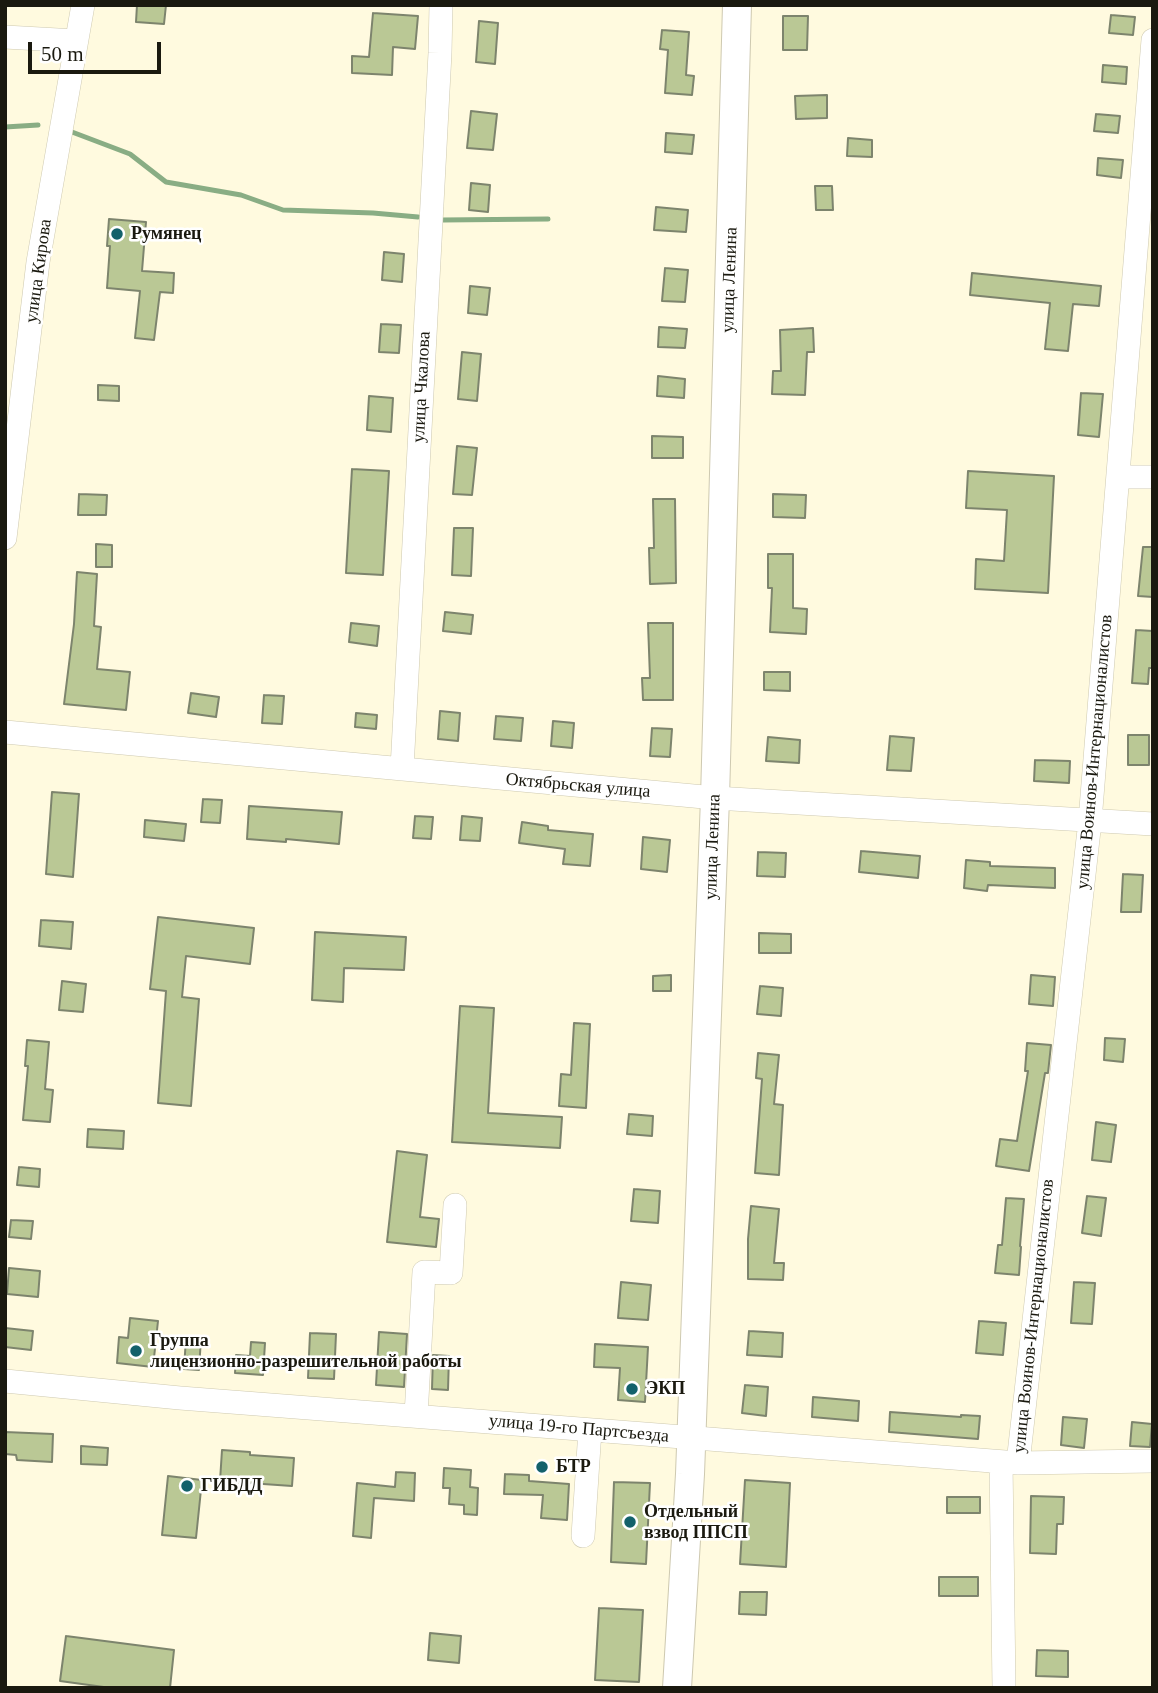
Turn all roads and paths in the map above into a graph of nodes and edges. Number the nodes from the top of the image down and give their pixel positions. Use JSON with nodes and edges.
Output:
{"nodes":[{"id":1,"x":83,"y":5,"type":"edge"},
{"id":2,"x":441,"y":5,"type":"edge"},
{"id":3,"x":737,"y":5,"type":"edge"},
{"id":4,"x":5,"y":37,"type":"edge"},
{"id":5,"x":1153,"y":40,"type":"edge"},
{"id":6,"x":76,"y":41,"type":"junction"},
{"id":7,"x":1118,"y":477,"type":"junction"},
{"id":8,"x":1153,"y":477,"type":"edge"},
{"id":9,"x":5,"y":538,"type":"edge"},
{"id":10,"x":5,"y":732,"type":"edge"},
{"id":11,"x":402,"y":769,"type":"junction"},
{"id":12,"x":715,"y":798,"type":"junction"},
{"id":13,"x":1090,"y":821,"type":"junction"},
{"id":14,"x":1153,"y":824,"type":"edge"},
{"id":15,"x":455,"y":1205,"type":"dead end"},
{"id":16,"x":5,"y":1381,"type":"edge"},
{"id":17,"x":416,"y":1416,"type":"junction"},
{"id":18,"x":590,"y":1430,"type":"junction"},
{"id":19,"x":691,"y":1438,"type":"junction"},
{"id":20,"x":1153,"y":1461,"type":"edge"},
{"id":21,"x":1009,"y":1462,"type":"junction"},
{"id":22,"x":583,"y":1536,"type":"dead end"},
{"id":23,"x":677,"y":1688,"type":"edge"},
{"id":24,"x":1004,"y":1688,"type":"edge"}],
"edges":[{"from":1,"to":6,"type":"street","name":"улица Кирова"},
{"from":2,"to":11,"type":"street","name":"улица Чкалова"},
{"from":3,"to":12,"type":"main road","name":"улица Ленина"},
{"from":4,"to":6,"type":"street"},
{"from":5,"to":7,"type":"street","name":"улица Воинов-Интернационалистов"},
{"from":6,"to":9,"type":"street","name":"улица Кирова"},
{"from":7,"to":8,"type":"street"},
{"from":7,"to":13,"type":"street","name":"улица Воинов-Интернационалистов"},
{"from":10,"to":11,"type":"street","name":"Октябрьская улица"},
{"from":11,"to":12,"type":"street","name":"Октябрьская улица"},
{"from":12,"to":13,"type":"street","name":"Октябрьская улица"},
{"from":12,"to":19,"type":"main road","name":"улица Ленина"},
{"from":13,"to":14,"type":"street","name":"Октябрьская улица"},
{"from":13,"to":21,"type":"street","name":"улица Воинов-Интернационалистов"},
{"from":15,"to":17,"type":"street"},
{"from":16,"to":17,"type":"street","name":"улица 19-го Партсъезда"},
{"from":17,"to":18,"type":"street","name":"улица 19-го Партсъезда"},
{"from":18,"to":19,"type":"street","name":"улица 19-го Партсъезда"},
{"from":18,"to":22,"type":"street"},
{"from":19,"to":21,"type":"street","name":"улица 19-го Партсъезда"},
{"from":19,"to":23,"type":"main road","name":"улица Ленина"},
{"from":20,"to":21,"type":"street","name":"улица 19-го Партсъезда"},
{"from":21,"to":24,"type":"street","name":"улица Воинов-Интернационалистов"}]}
